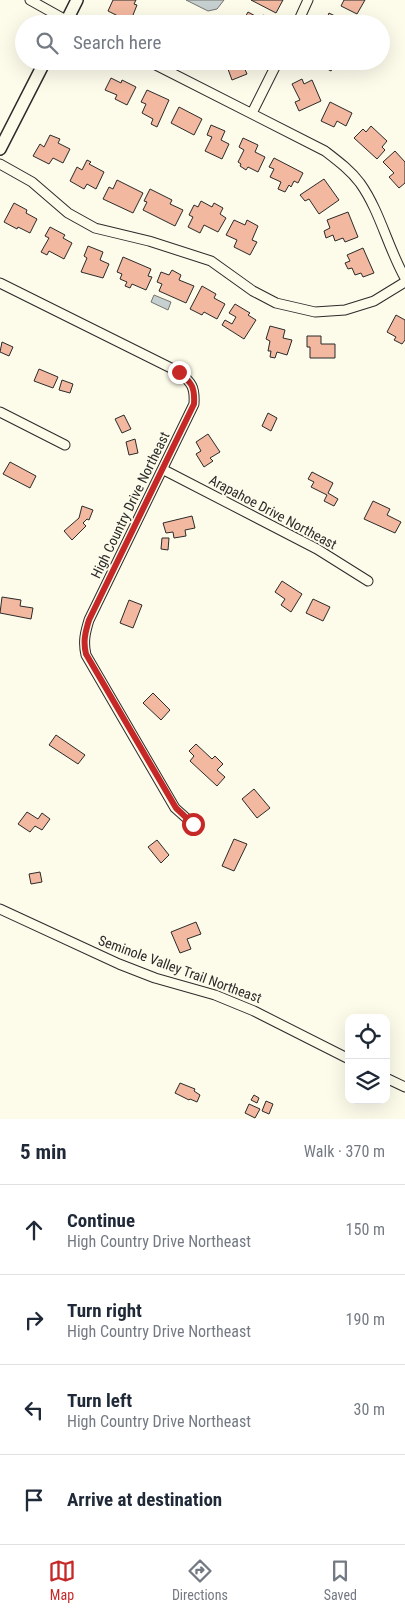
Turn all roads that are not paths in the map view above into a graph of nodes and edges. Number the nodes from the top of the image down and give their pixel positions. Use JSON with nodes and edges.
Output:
{"nodes":[{"id":1,"x":30,"y":0,"type":"edge"},
{"id":2,"x":77,"y":0,"type":"edge"},
{"id":3,"x":308,"y":0,"type":"edge"},
{"id":4,"x":55,"y":15,"type":"edge"},
{"id":5,"x":71,"y":15,"type":"edge"},
{"id":6,"x":300,"y":15,"type":"edge"},
{"id":7,"x":40,"y":70,"type":"edge"},
{"id":8,"x":166,"y":70,"type":"edge"},
{"id":9,"x":274,"y":70,"type":"edge"},
{"id":10,"x":252,"y":114,"type":"junction"},
{"id":11,"x":0,"y":149,"type":"edge"},
{"id":12,"x":0,"y":164,"type":"edge"},
{"id":13,"x":405,"y":278,"type":"edge"},
{"id":14,"x":405,"y":282,"type":"edge"},
{"id":15,"x":0,"y":283,"type":"edge"},
{"id":16,"x":0,"y":412,"type":"edge"},
{"id":17,"x":65,"y":445,"type":"dead end"},
{"id":18,"x":164,"y":470,"type":"junction"},
{"id":19,"x":368,"y":581,"type":"dead end"},
{"id":20,"x":193,"y":824,"type":"dead end"},
{"id":21,"x":0,"y":909,"type":"edge"},
{"id":22,"x":345,"y":1057,"type":"edge"},
{"id":23,"x":390,"y":1080,"type":"edge"},
{"id":24,"x":405,"y":1087,"type":"edge"}],
"edges":[{"from":1,"to":4,"type":"street"},
{"from":2,"to":5,"type":"street"},
{"from":3,"to":6,"type":"street"},
{"from":7,"to":11,"type":"street"},
{"from":8,"to":10,"type":"street"},
{"from":9,"to":10,"type":"street"},
{"from":10,"to":13,"type":"street"},
{"from":12,"to":14,"type":"street"},
{"from":15,"to":18,"type":"street","name":"High Country Drive Northeast"},
{"from":16,"to":17,"type":"street"},
{"from":18,"to":19,"type":"street","name":"Arapahoe Drive Northeast"},
{"from":18,"to":20,"type":"street","name":"High Country Drive Northeast"},
{"from":21,"to":22,"type":"street","name":"Seminole Valley Trail Northeast"},
{"from":23,"to":24,"type":"street"}]}
